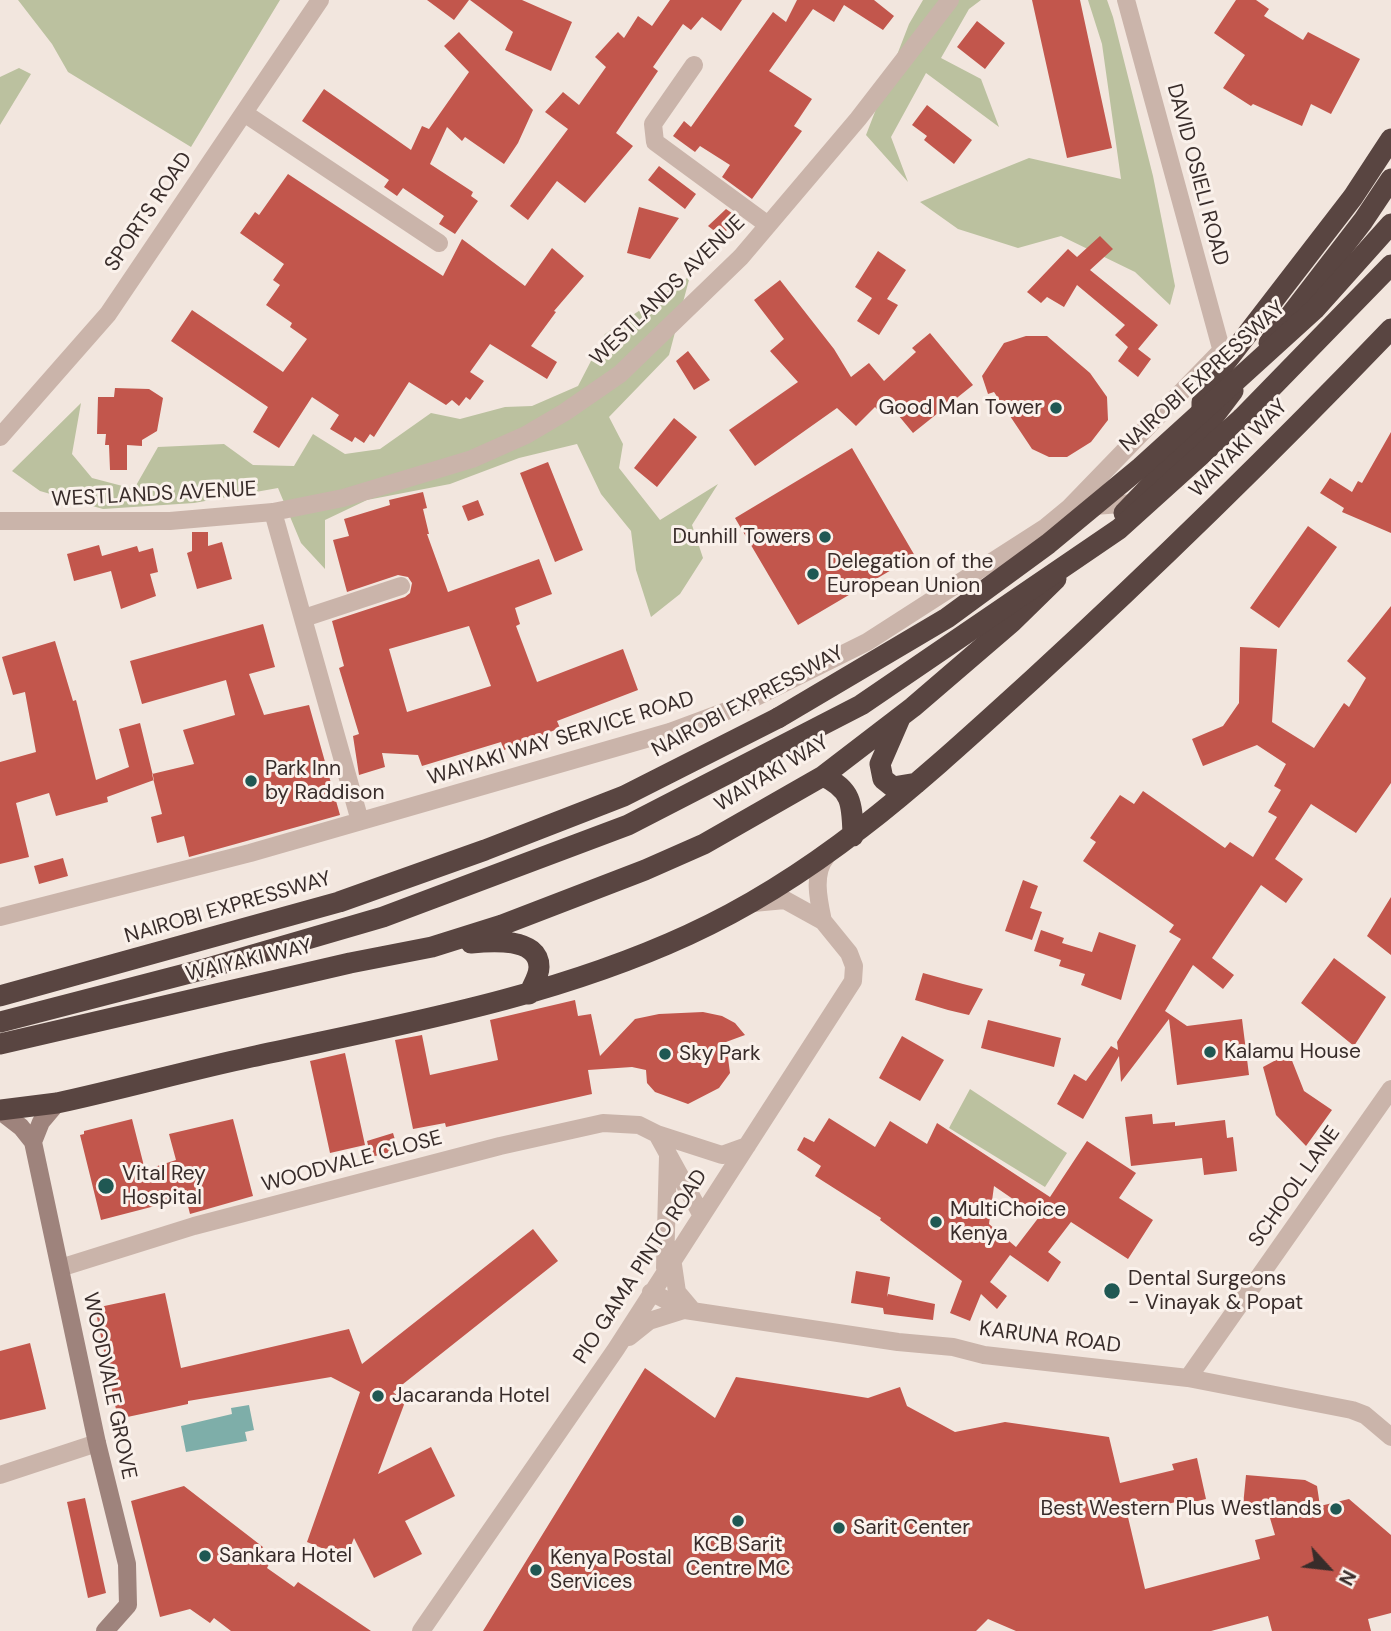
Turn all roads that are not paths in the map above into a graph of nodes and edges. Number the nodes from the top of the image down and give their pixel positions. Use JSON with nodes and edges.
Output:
{"nodes":[{"id":1,"x":320,"y":0,"type":"edge"},
{"id":2,"x":950,"y":0,"type":"edge"},
{"id":3,"x":1126,"y":0,"type":"edge"},
{"id":4,"x":694,"y":65,"type":"dead end"},
{"id":5,"x":244,"y":113,"type":"junction"},
{"id":6,"x":1391,"y":139,"type":"edge"},
{"id":7,"x":1391,"y":179,"type":"edge"},
{"id":8,"x":1391,"y":224,"type":"edge"},
{"id":9,"x":768,"y":225,"type":"junction"},
{"id":10,"x":439,"y":243,"type":"dead end"},
{"id":11,"x":1391,"y":265,"type":"edge"},
{"id":12,"x":1391,"y":329,"type":"edge"},
{"id":13,"x":1223,"y":357,"type":"junction"},
{"id":14,"x":1202,"y":432,"type":"junction"},
{"id":15,"x":0,"y":437,"type":"edge"},
{"id":16,"x":1133,"y":503,"type":"junction"},
{"id":17,"x":1069,"y":508,"type":"junction"},
{"id":18,"x":273,"y":512,"type":"junction"},
{"id":19,"x":0,"y":522,"type":"edge"},
{"id":20,"x":401,"y":586,"type":"dead end"},
{"id":21,"x":304,"y":618,"type":"junction"},
{"id":22,"x":900,"y":716,"type":"junction"},
{"id":23,"x":823,"y":776,"type":"junction"},
{"id":24,"x":917,"y":783,"type":"junction"},
{"id":25,"x":360,"y":821,"type":"junction"},
{"id":26,"x":853,"y":836,"type":"junction"},
{"id":27,"x":826,"y":858,"type":"junction"},
{"id":28,"x":751,"y":903,"type":"junction"},
{"id":29,"x":0,"y":917,"type":"edge"},
{"id":30,"x":823,"y":921,"type":"junction"},
{"id":31,"x":432,"y":947,"type":"junction"},
{"id":32,"x":529,"y":994,"type":"junction"},
{"id":33,"x":0,"y":996,"type":"edge"},
{"id":34,"x":0,"y":1023,"type":"edge"},
{"id":35,"x":0,"y":1044,"type":"edge"},
{"id":36,"x":1391,"y":1089,"type":"edge"},
{"id":37,"x":57,"y":1103,"type":"junction"},
{"id":38,"x":0,"y":1111,"type":"edge"},
{"id":39,"x":657,"y":1134,"type":"junction"},
{"id":40,"x":33,"y":1142,"type":"junction"},
{"id":41,"x":747,"y":1145,"type":"junction"},
{"id":42,"x":668,"y":1156,"type":"junction"},
{"id":43,"x":701,"y":1214,"type":"junction"},
{"id":44,"x":669,"y":1264,"type":"junction"},
{"id":45,"x":60,"y":1268,"type":"junction"},
{"id":46,"x":652,"y":1292,"type":"junction"},
{"id":47,"x":690,"y":1311,"type":"junction"},
{"id":48,"x":616,"y":1349,"type":"junction"},
{"id":49,"x":1188,"y":1378,"type":"junction"},
{"id":50,"x":1391,"y":1437,"type":"edge"},
{"id":51,"x":97,"y":1443,"type":"junction"},
{"id":52,"x":0,"y":1475,"type":"edge"},
{"id":53,"x":105,"y":1631,"type":"edge"},
{"id":54,"x":421,"y":1631,"type":"edge"}],
"edges":[{"from":1,"to":5,"type":"street","name":"SPORTS ROAD"},
{"from":2,"to":9,"type":"street","name":"WESTLANDS AVENUE"},
{"from":3,"to":13,"type":"street","name":"DAVID OSIELI ROAD"},
{"from":4,"to":9,"type":"street"},
{"from":5,"to":10,"type":"street"},
{"from":5,"to":15,"type":"street","name":"SPORTS ROAD"},
{"from":6,"to":13,"type":"highway"},
{"from":7,"to":14,"type":"highway","name":"WAIYAKI WAY"},
{"from":8,"to":33,"type":"highway","name":"NAIROBI EXPRESSWAY","bridge":true},
{"from":9,"to":18,"type":"street","name":"WESTLANDS AVENUE"},
{"from":11,"to":34,"type":"highway","bridge":true},
{"from":12,"to":24,"type":"highway","name":"WAIYAKI WAY"},
{"from":13,"to":14,"type":"highway"},
{"from":13,"to":17,"type":"street","name":"WAIYAKI WAY SERVICE ROAD"},
{"from":14,"to":16,"type":"highway","name":"WAIYAKI WAY"},
{"from":16,"to":17,"type":"street"},
{"from":16,"to":22,"type":"highway","name":"WAIYAKI WAY"},
{"from":17,"to":25,"type":"street","name":"WAIYAKI WAY SERVICE ROAD"},
{"from":18,"to":19,"type":"street","name":"WESTLANDS AVENUE"},
{"from":18,"to":21,"type":"street"},
{"from":20,"to":21,"type":"street"},
{"from":21,"to":25,"type":"street"},
{"from":22,"to":23,"type":"highway","name":"WAIYAKI WAY"},
{"from":22,"to":24,"type":"highway"},
{"from":23,"to":26,"type":"highway"},
{"from":23,"to":31,"type":"highway","name":"WAIYAKI WAY"},
{"from":24,"to":26,"type":"highway","name":"WAIYAKI WAY"},
{"from":25,"to":29,"type":"street","name":"WAIYAKI WAY SERVICE ROAD"},
{"from":26,"to":27,"type":"highway","name":"WAIYAKI WAY"},
{"from":27,"to":28,"type":"highway","name":"WAIYAKI WAY"},
{"from":27,"to":30,"type":"street"},
{"from":28,"to":30,"type":"street","name":"PIO GAMA PINTO ROAD"},
{"from":28,"to":32,"type":"highway","name":"WAIYAKI WAY"},
{"from":30,"to":41,"type":"street","name":"PIO GAMA PINTO ROAD"},
{"from":31,"to":32,"type":"highway"},
{"from":31,"to":35,"type":"highway","name":"WAIYAKI WAY"},
{"from":32,"to":37,"type":"highway","name":"WAIYAKI WAY"},
{"from":36,"to":49,"type":"street","name":"SCHOOL LANE"},
{"from":37,"to":38,"type":"highway","name":"WAIYAKI WAY"},
{"from":37,"to":40,"type":"street"},
{"from":38,"to":40,"type":"street"},
{"from":39,"to":41,"type":"street","name":"WOODVALE CLOSE"},
{"from":39,"to":42,"type":"street"},
{"from":39,"to":45,"type":"street","name":"WOODVALE CLOSE"},
{"from":40,"to":45,"type":"street","name":"WOODVALE GROVE"},
{"from":41,"to":43,"type":"street","name":"PIO GAMA PINTO ROAD"},
{"from":42,"to":43,"type":"street"},
{"from":42,"to":44,"type":"street"},
{"from":43,"to":44,"type":"street","name":"PIO GAMA PINTO ROAD"},
{"from":44,"to":46,"type":"street","name":"PIO GAMA PINTO ROAD"},
{"from":44,"to":47,"type":"street"},
{"from":45,"to":51,"type":"street","name":"WOODVALE GROVE"},
{"from":46,"to":47,"type":"street","name":"KARUNA ROAD"},
{"from":46,"to":48,"type":"street","name":"PIO GAMA PINTO ROAD"},
{"from":47,"to":48,"type":"street","name":"KARUNA ROAD"},
{"from":47,"to":49,"type":"street","name":"KARUNA ROAD"},
{"from":48,"to":54,"type":"street","name":"PIO GAMA PINTO ROAD"},
{"from":49,"to":50,"type":"street","name":"KARUNA ROAD"},
{"from":51,"to":52,"type":"street"},
{"from":51,"to":53,"type":"street","name":"WOODVALE GROVE"}]}
